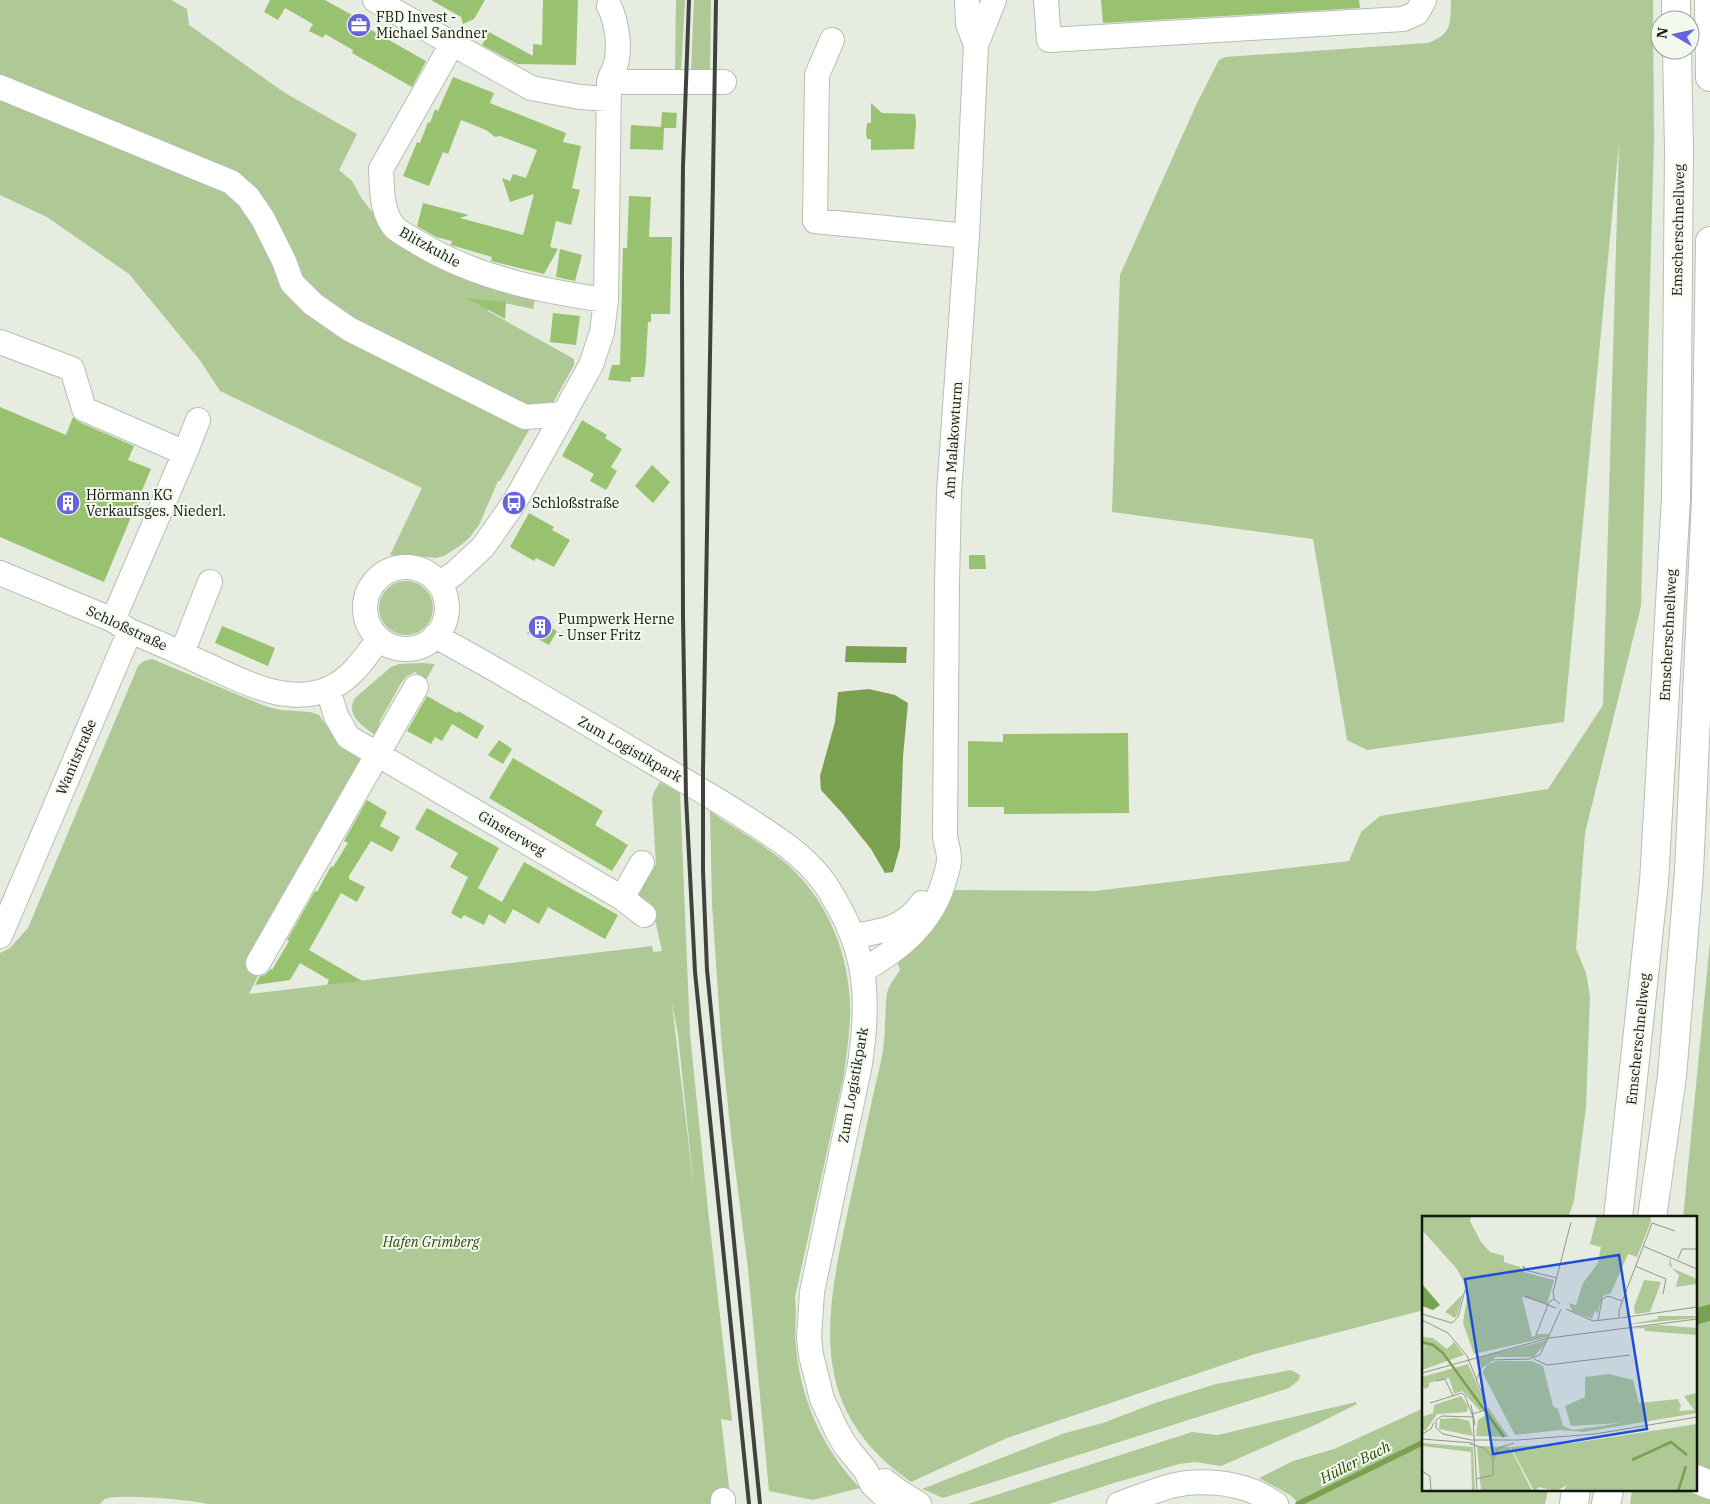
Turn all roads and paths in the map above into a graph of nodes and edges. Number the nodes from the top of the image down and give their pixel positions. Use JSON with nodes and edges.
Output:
{"nodes":[{"id":1,"x":375,"y":0,"type":"edge"},
{"id":2,"x":967,"y":0,"type":"edge"},
{"id":3,"x":994,"y":0,"type":"edge"},
{"id":4,"x":1046,"y":0,"type":"edge"},
{"id":5,"x":1424,"y":0,"type":"edge"},
{"id":6,"x":1708,"y":0,"type":"edge"},
{"id":7,"x":609,"y":3,"type":"edge"},
{"id":8,"x":832,"y":40,"type":"dead end"},
{"id":9,"x":452,"y":44,"type":"junction"},
{"id":10,"x":976,"y":45,"type":"junction"},
{"id":11,"x":1677,"y":60,"type":"edge"},
{"id":12,"x":1710,"y":77,"type":"edge"},
{"id":13,"x":724,"y":82,"type":"dead end"},
{"id":14,"x":609,"y":86,"type":"junction"},
{"id":15,"x":0,"y":87,"type":"edge"},
{"id":16,"x":967,"y":236,"type":"junction"},
{"id":17,"x":1710,"y":241,"type":"edge"},
{"id":18,"x":606,"y":300,"type":"junction"},
{"id":19,"x":0,"y":342,"type":"edge"},
{"id":20,"x":564,"y":414,"type":"junction"},
{"id":21,"x":198,"y":420,"type":"dead end"},
{"id":22,"x":185,"y":453,"type":"junction"},
{"id":23,"x":0,"y":573,"type":"edge"},
{"id":24,"x":210,"y":582,"type":"dead end"},
{"id":25,"x":439,"y":584,"type":"junction"},
{"id":26,"x":122,"y":626,"type":"junction"},
{"id":27,"x":435,"y":636,"type":"junction"},
{"id":28,"x":379,"y":639,"type":"junction"},
{"id":29,"x":182,"y":653,"type":"junction"},
{"id":30,"x":416,"y":687,"type":"dead end"},
{"id":31,"x":328,"y":689,"type":"junction"},
{"id":32,"x":377,"y":754,"type":"junction"},
{"id":33,"x":945,"y":836,"type":"junction"},
{"id":34,"x":642,"y":863,"type":"dead end"},
{"id":35,"x":23,"y":884,"type":"junction"},
{"id":36,"x":0,"y":891,"type":"edge"},
{"id":37,"x":622,"y":898,"type":"junction"},
{"id":38,"x":644,"y":915,"type":"dead end"},
{"id":39,"x":0,"y":936,"type":"edge"},
{"id":40,"x":853,"y":936,"type":"junction"},
{"id":41,"x":258,"y":963,"type":"dead end"},
{"id":42,"x":863,"y":970,"type":"junction"},
{"id":43,"x":1618,"y":1216,"type":"edge"},
{"id":44,"x":1652,"y":1216,"type":"edge"},
{"id":45,"x":866,"y":1471,"type":"junction"},
{"id":46,"x":1698,"y":1480,"type":"edge"},
{"id":47,"x":1710,"y":1485,"type":"edge"},
{"id":48,"x":1254,"y":1501,"type":"edge"},
{"id":49,"x":896,"y":1504,"type":"edge"},
{"id":50,"x":920,"y":1504,"type":"edge"},
{"id":51,"x":1119,"y":1504,"type":"edge"},
{"id":52,"x":1160,"y":1504,"type":"edge"}],
"edges":[{"from":1,"to":9,"type":"street"},
{"from":2,"to":10,"type":"street"},
{"from":3,"to":10,"type":"street"},
{"from":4,"to":5,"type":"street"},
{"from":6,"to":12,"type":"highway"},
{"from":7,"to":14,"type":"street"},
{"from":8,"to":16,"type":"street"},
{"from":9,"to":14,"type":"street"},
{"from":9,"to":18,"type":"street","name":"Blitzkuhle"},
{"from":10,"to":16,"type":"street","name":"Am Malakowturm"},
{"from":11,"to":43,"type":"highway","name":"Emscherschnellweg"},
{"from":13,"to":14,"type":"street"},
{"from":14,"to":18,"type":"street"},
{"from":15,"to":20,"type":"street"},
{"from":16,"to":33,"type":"street","name":"Am Malakowturm"},
{"from":17,"to":44,"type":"highway"},
{"from":18,"to":20,"type":"street"},
{"from":19,"to":22,"type":"street"},
{"from":20,"to":25,"type":"street"},
{"from":21,"to":22,"type":"street","name":"Wanitstraße"},
{"from":22,"to":26,"type":"street","name":"Wanitstraße"},
{"from":23,"to":26,"type":"street","name":"Schloßstraße"},
{"from":24,"to":29,"type":"street"},
{"from":25,"to":27,"type":"street"},
{"from":25,"to":28,"type":"street"},
{"from":26,"to":29,"type":"street","name":"Schloßstraße"},
{"from":26,"to":35,"type":"street","name":"Wanitstraße"},
{"from":27,"to":28,"type":"street"},
{"from":27,"to":40,"type":"street","name":"Zum Logistikpark"},
{"from":28,"to":31,"type":"street","name":"Schloßstraße"},
{"from":29,"to":31,"type":"street","name":"Schloßstraße"},
{"from":30,"to":32,"type":"street"},
{"from":31,"to":32,"type":"street","name":"Ginsterweg"},
{"from":32,"to":37,"type":"street","name":"Ginsterweg"},
{"from":32,"to":41,"type":"street"},
{"from":33,"to":40,"type":"street","name":"Am Malakowturm"},
{"from":33,"to":42,"type":"street","name":"Am Malakowturm"},
{"from":34,"to":37,"type":"street"},
{"from":35,"to":36,"type":"street"},
{"from":35,"to":39,"type":"street","name":"Wanitstraße"},
{"from":37,"to":38,"type":"street","name":"Ginsterweg"},
{"from":40,"to":42,"type":"street","name":"Zum Logistikpark"},
{"from":42,"to":45,"type":"street","name":"Zum Logistikpark"},
{"from":45,"to":49,"type":"street","name":"Zum Logistikpark"},
{"from":45,"to":50,"type":"street","name":"Zum Logistikpark"},
{"from":46,"to":47,"type":"highway"},
{"from":48,"to":51,"type":"street"},
{"from":48,"to":52,"type":"street"}]}
